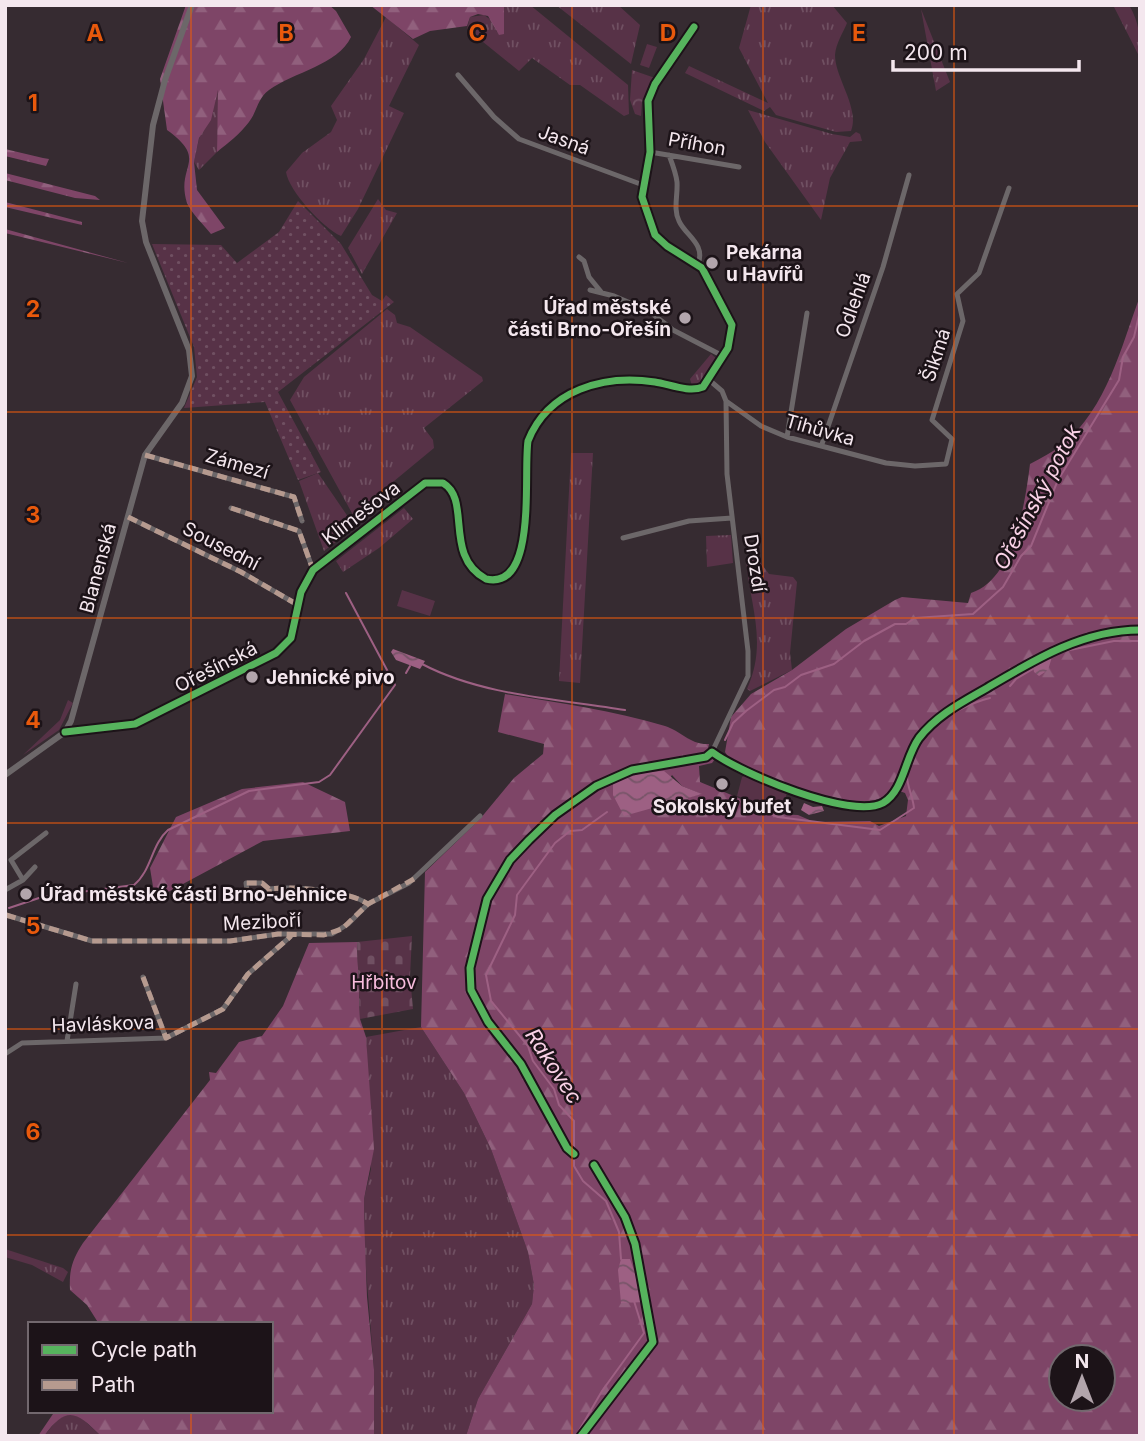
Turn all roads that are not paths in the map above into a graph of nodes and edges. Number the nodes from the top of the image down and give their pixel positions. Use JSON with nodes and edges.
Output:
{"nodes":[{"id":1,"x":192,"y":5,"type":"edge"},
{"id":2,"x":694,"y":27,"type":"dead end"},
{"id":3,"x":458,"y":75,"type":"dead end"},
{"id":4,"x":650,"y":152,"type":"junction"},
{"id":5,"x":670,"y":155,"type":"junction"},
{"id":6,"x":739,"y":167,"type":"dead end"},
{"id":7,"x":909,"y":175,"type":"dead end"},
{"id":8,"x":643,"y":185,"type":"junction"},
{"id":9,"x":1009,"y":188,"type":"dead end"},
{"id":10,"x":579,"y":257,"type":"dead end"},
{"id":11,"x":698,"y":264,"type":"junction"},
{"id":12,"x":590,"y":289,"type":"dead end"},
{"id":13,"x":602,"y":293,"type":"junction"},
{"id":14,"x":807,"y":313,"type":"dead end"},
{"id":15,"x":723,"y":356,"type":"junction"},
{"id":16,"x":708,"y":379,"type":"junction"},
{"id":17,"x":726,"y":401,"type":"junction"},
{"id":18,"x":787,"y":438,"type":"junction"},
{"id":19,"x":822,"y":444,"type":"junction"},
{"id":20,"x":145,"y":455,"type":"junction"},
{"id":21,"x":915,"y":466,"type":"joint"},
{"id":22,"x":231,"y":509,"type":"dead end"},
{"id":23,"x":128,"y":517,"type":"junction"},
{"id":24,"x":732,"y":518,"type":"junction"},
{"id":25,"x":302,"y":521,"type":"dead end"},
{"id":26,"x":623,"y":538,"type":"dead end"},
{"id":27,"x":325,"y":560,"type":"joint"},
{"id":28,"x":313,"y":570,"type":"junction"},
{"id":29,"x":298,"y":605,"type":"junction"},
{"id":30,"x":65,"y":732,"type":"junction"},
{"id":31,"x":712,"y":752,"type":"dead end"},
{"id":32,"x":5,"y":775,"type":"edge"},
{"id":33,"x":480,"y":817,"type":"dead end"},
{"id":34,"x":46,"y":833,"type":"dead end"},
{"id":35,"x":35,"y":867,"type":"dead end"},
{"id":36,"x":23,"y":880,"type":"junction"},
{"id":37,"x":5,"y":890,"type":"edge"},
{"id":38,"x":270,"y":890,"type":"junction"},
{"id":39,"x":368,"y":904,"type":"junction"},
{"id":40,"x":5,"y":914,"type":"edge"},
{"id":41,"x":291,"y":936,"type":"junction"},
{"id":42,"x":143,"y":977,"type":"dead end"},
{"id":43,"x":76,"y":984,"type":"dead end"},
{"id":44,"x":166,"y":1038,"type":"junction"},
{"id":45,"x":67,"y":1041,"type":"junction"},
{"id":46,"x":5,"y":1054,"type":"edge"}],
"edges":[{"from":1,"to":20,"type":"street","name":"Blanenská"},
{"from":2,"to":4,"type":"street"},
{"from":3,"to":8,"type":"street","name":"Jasná"},
{"from":4,"to":5,"type":"street","name":"Příhon"},
{"from":4,"to":8,"type":"street"},
{"from":5,"to":6,"type":"street","name":"Příhon"},
{"from":5,"to":11,"type":"street"},
{"from":7,"to":19,"type":"street","name":"Odlehlá"},
{"from":8,"to":11,"type":"street"},
{"from":9,"to":21,"type":"street","name":"Šikmá"},
{"from":10,"to":13,"type":"street"},
{"from":11,"to":15,"type":"street"},
{"from":12,"to":13,"type":"street"},
{"from":13,"to":15,"type":"street"},
{"from":14,"to":18,"type":"street"},
{"from":15,"to":16,"type":"street"},
{"from":16,"to":17,"type":"street"},
{"from":16,"to":27,"type":"street","name":"Klimešova"},
{"from":17,"to":18,"type":"street","name":"Tihůvka"},
{"from":17,"to":24,"type":"street","name":"Drozdí"},
{"from":18,"to":19,"type":"street","name":"Tihůvka"},
{"from":19,"to":21,"type":"street","name":"Tihůvka"},
{"from":20,"to":23,"type":"street","name":"Blanenská"},
{"from":20,"to":25,"type":"street","name":"Zámezí"},
{"from":22,"to":28,"type":"street"},
{"from":23,"to":29,"type":"street","name":"Sousední"},
{"from":23,"to":30,"type":"street","name":"Blanenská"},
{"from":24,"to":26,"type":"street"},
{"from":24,"to":31,"type":"street","name":"Drozdí"},
{"from":27,"to":28,"type":"street","name":"Ořešínská"},
{"from":28,"to":29,"type":"street","name":"Ořešínská"},
{"from":29,"to":30,"type":"street","name":"Ořešínská"},
{"from":30,"to":32,"type":"street"},
{"from":33,"to":39,"type":"street","name":"Meziboří"},
{"from":34,"to":36,"type":"street"},
{"from":35,"to":36,"type":"street"},
{"from":36,"to":37,"type":"street"},
{"from":38,"to":38,"type":"street"},
{"from":38,"to":39,"type":"street"},
{"from":39,"to":41,"type":"street","name":"Meziboří"},
{"from":40,"to":41,"type":"street","name":"Meziboří"},
{"from":41,"to":44,"type":"street","name":"Havláskova"},
{"from":42,"to":44,"type":"street"},
{"from":43,"to":45,"type":"street"},
{"from":44,"to":45,"type":"street","name":"Havláskova"},
{"from":45,"to":46,"type":"street","name":"Havláskova"}]}
